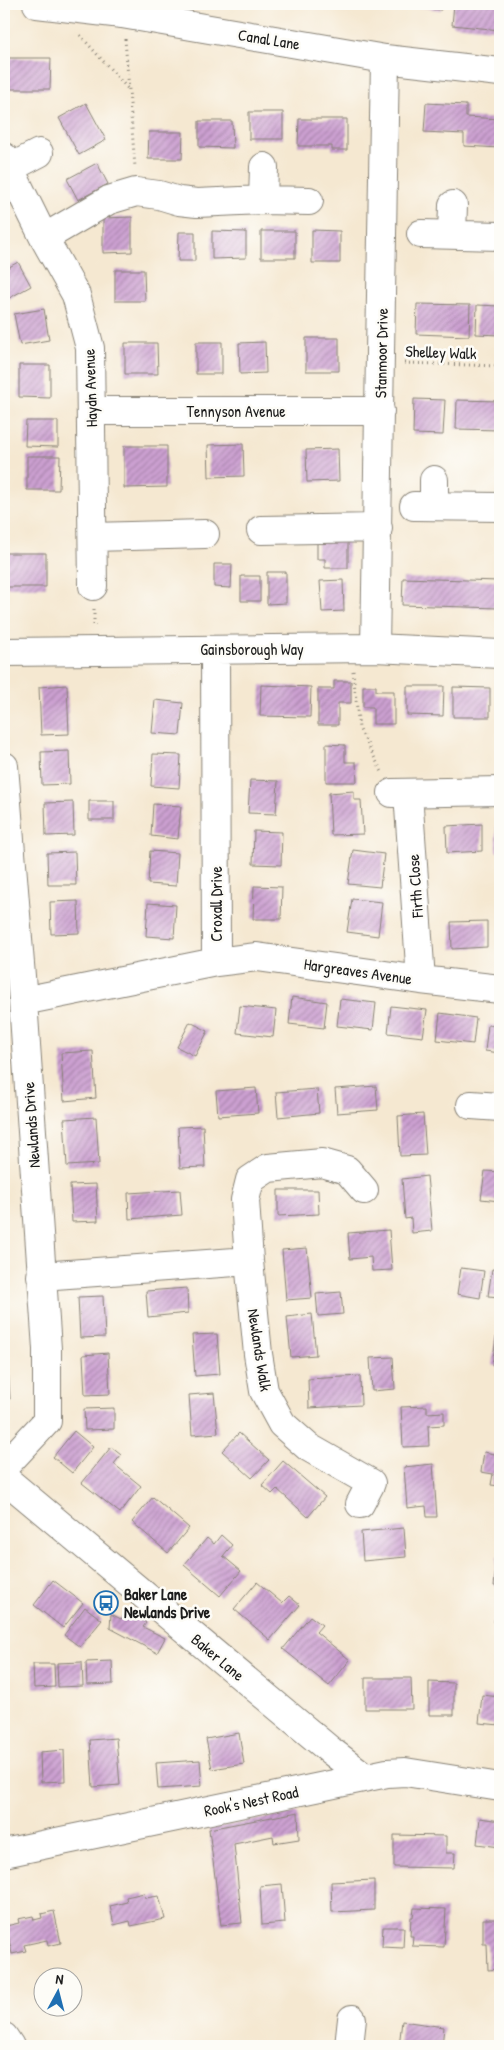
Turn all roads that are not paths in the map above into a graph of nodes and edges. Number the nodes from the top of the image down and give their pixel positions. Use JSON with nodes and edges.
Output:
{"nodes":[{"id":1,"x":37,"y":4,"type":"edge"},
{"id":2,"x":385,"y":59,"type":"junction"},
{"id":3,"x":500,"y":72,"type":"edge"},
{"id":4,"x":39,"y":153,"type":"dead end"},
{"id":5,"x":7,"y":162,"type":"edge"},
{"id":6,"x":264,"y":167,"type":"dead end"},
{"id":7,"x":263,"y":200,"type":"junction"},
{"id":8,"x":309,"y":201,"type":"dead end"},
{"id":9,"x":453,"y":205,"type":"dead end"},
{"id":10,"x":421,"y":234,"type":"dead end"},
{"id":11,"x":452,"y":234,"type":"junction"},
{"id":12,"x":500,"y":236,"type":"edge"},
{"id":13,"x":44,"y":238,"type":"junction"},
{"id":14,"x":380,"y":410,"type":"junction"},
{"id":15,"x":91,"y":412,"type":"junction"},
{"id":16,"x":427,"y":497,"type":"dead end"},
{"id":17,"x":500,"y":507,"type":"edge"},
{"id":18,"x":378,"y":528,"type":"junction"},
{"id":19,"x":261,"y":530,"type":"dead end"},
{"id":20,"x":205,"y":534,"type":"dead end"},
{"id":21,"x":93,"y":537,"type":"junction"},
{"id":22,"x":93,"y":586,"type":"road end"},
{"id":23,"x":363,"y":648,"type":"junction"},
{"id":24,"x":215,"y":650,"type":"junction"},
{"id":25,"x":4,"y":652,"type":"edge"},
{"id":26,"x":500,"y":654,"type":"edge"},
{"id":27,"x":4,"y":766,"type":"edge"},
{"id":28,"x":4,"y":770,"type":"edge"},
{"id":29,"x":500,"y":791,"type":"edge"},
{"id":30,"x":216,"y":962,"type":"junction"},
{"id":31,"x":421,"y":980,"type":"junction"},
{"id":32,"x":500,"y":989,"type":"edge"},
{"id":33,"x":23,"y":1001,"type":"junction"},
{"id":34,"x":364,"y":1190,"type":"dead end"},
{"id":35,"x":249,"y":1261,"type":"junction"},
{"id":36,"x":40,"y":1276,"type":"junction"},
{"id":37,"x":4,"y":1467,"type":"edge"},
{"id":38,"x":4,"y":1478,"type":"edge"},
{"id":39,"x":360,"y":1504,"type":"dead end"},
{"id":40,"x":365,"y":1777,"type":"junction"},
{"id":41,"x":500,"y":1786,"type":"edge"},
{"id":42,"x":4,"y":1853,"type":"edge"},
{"id":43,"x":352,"y":2019,"type":"dead end"},
{"id":44,"x":4,"y":2037,"type":"edge"},
{"id":45,"x":10,"y":2046,"type":"edge"},
{"id":46,"x":349,"y":2046,"type":"edge"}],
"edges":[{"from":1,"to":2,"type":"street","name":"Canal Lane"},
{"from":2,"to":3,"type":"street","name":"Canal Lane"},
{"from":2,"to":14,"type":"street","name":"Stanmoor Drive"},
{"from":4,"to":5,"type":"street","name":"Haydn Avenue"},
{"from":5,"to":13,"type":"street","name":"Haydn Avenue"},
{"from":6,"to":7,"type":"street"},
{"from":7,"to":8,"type":"street"},
{"from":7,"to":13,"type":"street"},
{"from":9,"to":11,"type":"street"},
{"from":10,"to":11,"type":"street"},
{"from":11,"to":12,"type":"street"},
{"from":13,"to":15,"type":"street","name":"Haydn Avenue"},
{"from":14,"to":15,"type":"street","name":"Tennyson Avenue"},
{"from":14,"to":18,"type":"street","name":"Stanmoor Drive"},
{"from":15,"to":21,"type":"street","name":"Haydn Avenue"},
{"from":16,"to":17,"type":"street"},
{"from":18,"to":19,"type":"street"},
{"from":18,"to":23,"type":"street","name":"Stanmoor Drive"},
{"from":20,"to":21,"type":"street"},
{"from":21,"to":22,"type":"street","name":"Haydn Avenue"},
{"from":23,"to":24,"type":"street","name":"Gainsborough Way"},
{"from":23,"to":26,"type":"street","name":"Gainsborough Way"},
{"from":24,"to":25,"type":"street","name":"Gainsborough Way"},
{"from":24,"to":30,"type":"street","name":"Croxall Drive"},
{"from":27,"to":28,"type":"street","name":"Newlands Drive"},
{"from":28,"to":33,"type":"street","name":"Newlands Drive"},
{"from":29,"to":31,"type":"street","name":"Firth Close"},
{"from":30,"to":31,"type":"street","name":"Hargreaves Avenue"},
{"from":30,"to":33,"type":"street","name":"Croxall Drive"},
{"from":31,"to":32,"type":"street","name":"Hargreaves Avenue"},
{"from":33,"to":36,"type":"street","name":"Newlands Drive"},
{"from":34,"to":35,"type":"street","name":"Newlands Walk"},
{"from":35,"to":36,"type":"street"},
{"from":35,"to":39,"type":"street","name":"Newlands Walk"},
{"from":36,"to":37,"type":"street","name":"Newlands Drive"},
{"from":38,"to":40,"type":"street","name":"Baker Lane"},
{"from":40,"to":41,"type":"street","name":"Rook's Nest Road"},
{"from":40,"to":42,"type":"street","name":"Rook's Nest Road"},
{"from":43,"to":46,"type":"street"},
{"from":44,"to":45,"type":"street"}]}
